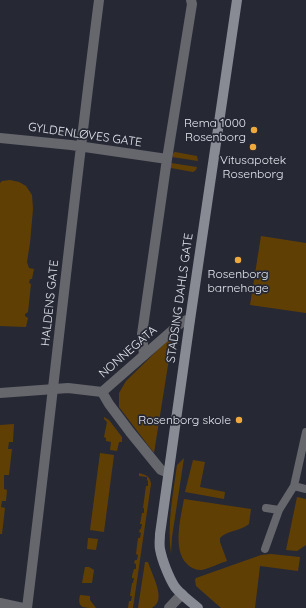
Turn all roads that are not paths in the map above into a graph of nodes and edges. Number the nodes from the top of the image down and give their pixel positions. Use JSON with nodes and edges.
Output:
{"nodes":[{"id":1,"x":99,"y":0,"type":"edge"},
{"id":2,"x":191,"y":0,"type":"edge"},
{"id":3,"x":237,"y":0,"type":"edge"},
{"id":4,"x":0,"y":138,"type":"edge"},
{"id":5,"x":80,"y":147,"type":"junction"},
{"id":6,"x":167,"y":159,"type":"junction"},
{"id":7,"x":190,"y":320,"type":"junction"},
{"id":8,"x":144,"y":355,"type":"junction"},
{"id":9,"x":53,"y":388,"type":"junction"},
{"id":10,"x":0,"y":392,"type":"edge"},
{"id":11,"x":102,"y":392,"type":"junction"},
{"id":12,"x":306,"y":432,"type":"edge"},
{"id":13,"x":168,"y":473,"type":"junction"},
{"id":14,"x":294,"y":486,"type":"junction"},
{"id":15,"x":306,"y":489,"type":"edge"},
{"id":16,"x":266,"y":508,"type":"dead end"},
{"id":17,"x":279,"y":510,"type":"junction"},
{"id":18,"x":265,"y":549,"type":"dead end"},
{"id":19,"x":182,"y":594,"type":"junction"},
{"id":20,"x":0,"y":603,"type":"edge"},
{"id":21,"x":23,"y":608,"type":"edge"},
{"id":22,"x":27,"y":608,"type":"edge"},
{"id":23,"x":169,"y":608,"type":"edge"},
{"id":24,"x":198,"y":608,"type":"edge"}],
"edges":[{"from":1,"to":5,"type":"street","name":"HALDENS GATE"},
{"from":2,"to":6,"type":"street"},
{"from":3,"to":7,"type":"main road","name":"STADSING DAHLS GATE"},
{"from":4,"to":5,"type":"street","name":"GYLDENLØVES GATE"},
{"from":5,"to":6,"type":"street","name":"GYLDENLØVES GATE"},
{"from":5,"to":9,"type":"street","name":"HALDENS GATE"},
{"from":6,"to":8,"type":"street"},
{"from":7,"to":8,"type":"street","name":"NONNEGATA"},
{"from":7,"to":13,"type":"main road","name":"STADSING DAHLS GATE"},
{"from":8,"to":11,"type":"street","name":"NONNEGATA"},
{"from":9,"to":10,"type":"street","name":"NONNEGATA"},
{"from":9,"to":11,"type":"street","name":"NONNEGATA"},
{"from":9,"to":22,"type":"street","name":"HALDENS GATE"},
{"from":11,"to":13,"type":"street","name":"NONNEGATA"},
{"from":12,"to":14,"type":"street"},
{"from":13,"to":19,"type":"main road","name":"STADSING DAHLS GATE"},
{"from":14,"to":15,"type":"street"},
{"from":14,"to":17,"type":"street"},
{"from":16,"to":17,"type":"street"},
{"from":17,"to":18,"type":"street"},
{"from":19,"to":23,"type":"street"},
{"from":19,"to":24,"type":"main road","name":"STADSING DAHLS GATE"},
{"from":20,"to":21,"type":"street"}]}
